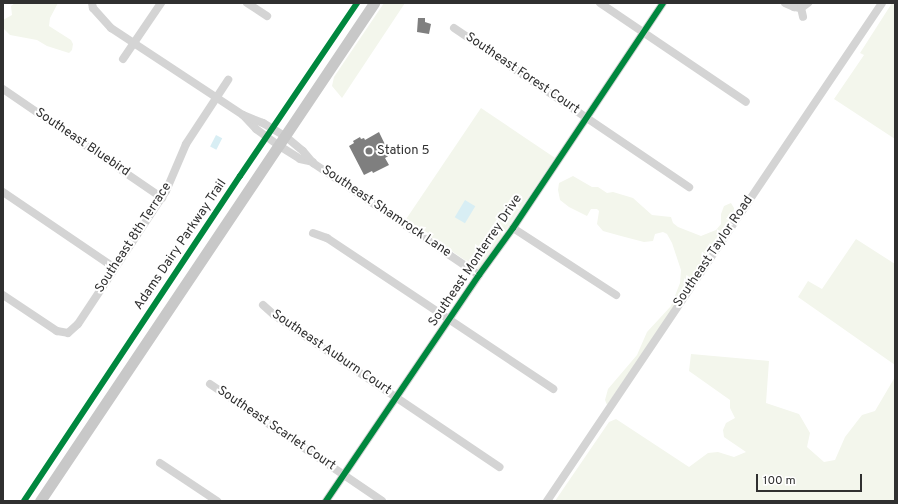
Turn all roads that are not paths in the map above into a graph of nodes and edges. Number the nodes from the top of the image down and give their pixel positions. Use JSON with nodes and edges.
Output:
{"nodes":[{"id":1,"x":92,"y":3,"type":"edge"},
{"id":2,"x":161,"y":3,"type":"edge"},
{"id":3,"x":247,"y":3,"type":"edge"},
{"id":4,"x":374,"y":3,"type":"edge"},
{"id":5,"x":600,"y":3,"type":"edge"},
{"id":6,"x":663,"y":3,"type":"edge"},
{"id":7,"x":786,"y":3,"type":"edge"},
{"id":8,"x":882,"y":3,"type":"edge"},
{"id":9,"x":805,"y":6,"type":"edge"},
{"id":10,"x":267,"y":16,"type":"dead end"},
{"id":11,"x":803,"y":17,"type":"dead end"},
{"id":12,"x":454,"y":28,"type":"dead end"},
{"id":13,"x":643,"y":32,"type":"junction"},
{"id":14,"x":134,"y":43,"type":"junction"},
{"id":15,"x":123,"y":59,"type":"dead end"},
{"id":16,"x":228,"y":80,"type":"dead end"},
{"id":17,"x":3,"y":89,"type":"edge"},
{"id":18,"x":217,"y":97,"type":"junction"},
{"id":19,"x":746,"y":102,"type":"dead end"},
{"id":20,"x":243,"y":115,"type":"junction"},
{"id":21,"x":585,"y":117,"type":"junction"},
{"id":22,"x":285,"y":136,"type":"junction"},
{"id":23,"x":278,"y":145,"type":"junction"},
{"id":24,"x":313,"y":163,"type":"junction"},
{"id":25,"x":689,"y":188,"type":"dead end"},
{"id":26,"x":3,"y":192,"type":"edge"},
{"id":27,"x":162,"y":198,"type":"junction"},
{"id":28,"x":513,"y":228,"type":"junction"},
{"id":29,"x":313,"y":233,"type":"dead end"},
{"id":30,"x":115,"y":268,"type":"junction"},
{"id":31,"x":479,"y":275,"type":"junction"},
{"id":32,"x":3,"y":295,"type":"edge"},
{"id":33,"x":616,"y":295,"type":"dead end"},
{"id":34,"x":263,"y":305,"type":"dead end"},
{"id":35,"x":449,"y":319,"type":"junction"},
{"id":36,"x":210,"y":384,"type":"dead end"},
{"id":37,"x":553,"y":389,"type":"dead end"},
{"id":38,"x":396,"y":397,"type":"junction"},
{"id":39,"x":160,"y":463,"type":"dead end"},
{"id":40,"x":499,"y":466,"type":"dead end"},
{"id":41,"x":344,"y":474,"type":"junction"},
{"id":42,"x":40,"y":501,"type":"edge"},
{"id":43,"x":217,"y":501,"type":"edge"},
{"id":44,"x":326,"y":501,"type":"edge"},
{"id":45,"x":382,"y":501,"type":"edge"},
{"id":46,"x":546,"y":501,"type":"edge"}],
"edges":[{"from":1,"to":14,"type":"street","name":"Southeast Shamrock Lane"},
{"from":2,"to":14,"type":"street"},
{"from":3,"to":10,"type":"street"},
{"from":4,"to":22,"type":"main road"},
{"from":5,"to":13,"type":"street"},
{"from":6,"to":13,"type":"street","name":"Southeast Monterrey Drive"},
{"from":7,"to":9,"type":"street"},
{"from":8,"to":46,"type":"street","name":"Southeast Taylor Road"},
{"from":9,"to":11,"type":"street"},
{"from":12,"to":21,"type":"street","name":"Southeast Forest Court"},
{"from":13,"to":19,"type":"street"},
{"from":13,"to":21,"type":"street","name":"Southeast Monterrey Drive"},
{"from":14,"to":15,"type":"street"},
{"from":14,"to":18,"type":"street","name":"Southeast Shamrock Lane"},
{"from":16,"to":18,"type":"street","name":"Southeast 8th Terrace"},
{"from":17,"to":27,"type":"street","name":"Southeast Bluebird"},
{"from":18,"to":20,"type":"street","name":"Southeast Shamrock Lane"},
{"from":18,"to":27,"type":"street","name":"Southeast 8th Terrace"},
{"from":20,"to":22,"type":"street","name":"Southeast Shamrock Lane"},
{"from":20,"to":23,"type":"street","name":"Southeast Shamrock Lane"},
{"from":21,"to":25,"type":"street","name":"Southeast Forest Court"},
{"from":21,"to":28,"type":"street","name":"Southeast Monterrey Drive"},
{"from":22,"to":23,"type":"main road"},
{"from":22,"to":24,"type":"street","name":"Southeast Shamrock Lane"},
{"from":23,"to":24,"type":"street","name":"Southeast Shamrock Lane"},
{"from":23,"to":42,"type":"main road"},
{"from":24,"to":31,"type":"street","name":"Southeast Shamrock Lane"},
{"from":26,"to":30,"type":"street"},
{"from":27,"to":30,"type":"street","name":"Southeast 8th Terrace"},
{"from":28,"to":31,"type":"street","name":"Southeast Monterrey Drive"},
{"from":28,"to":33,"type":"street"},
{"from":29,"to":35,"type":"street"},
{"from":30,"to":32,"type":"street","name":"Southeast 8th Terrace"},
{"from":31,"to":35,"type":"street","name":"Southeast Monterrey Drive"},
{"from":34,"to":38,"type":"street","name":"Southeast Auburn Court"},
{"from":35,"to":37,"type":"street"},
{"from":35,"to":38,"type":"street","name":"Southeast Monterrey Drive"},
{"from":36,"to":41,"type":"street","name":"Southeast Scarlet Court"},
{"from":38,"to":40,"type":"street","name":"Southeast Auburn Court"},
{"from":38,"to":41,"type":"street","name":"Southeast Monterrey Drive"},
{"from":39,"to":43,"type":"street"},
{"from":41,"to":44,"type":"street","name":"Southeast Monterrey Drive"},
{"from":41,"to":45,"type":"street","name":"Southeast Scarlet Court"}]}
